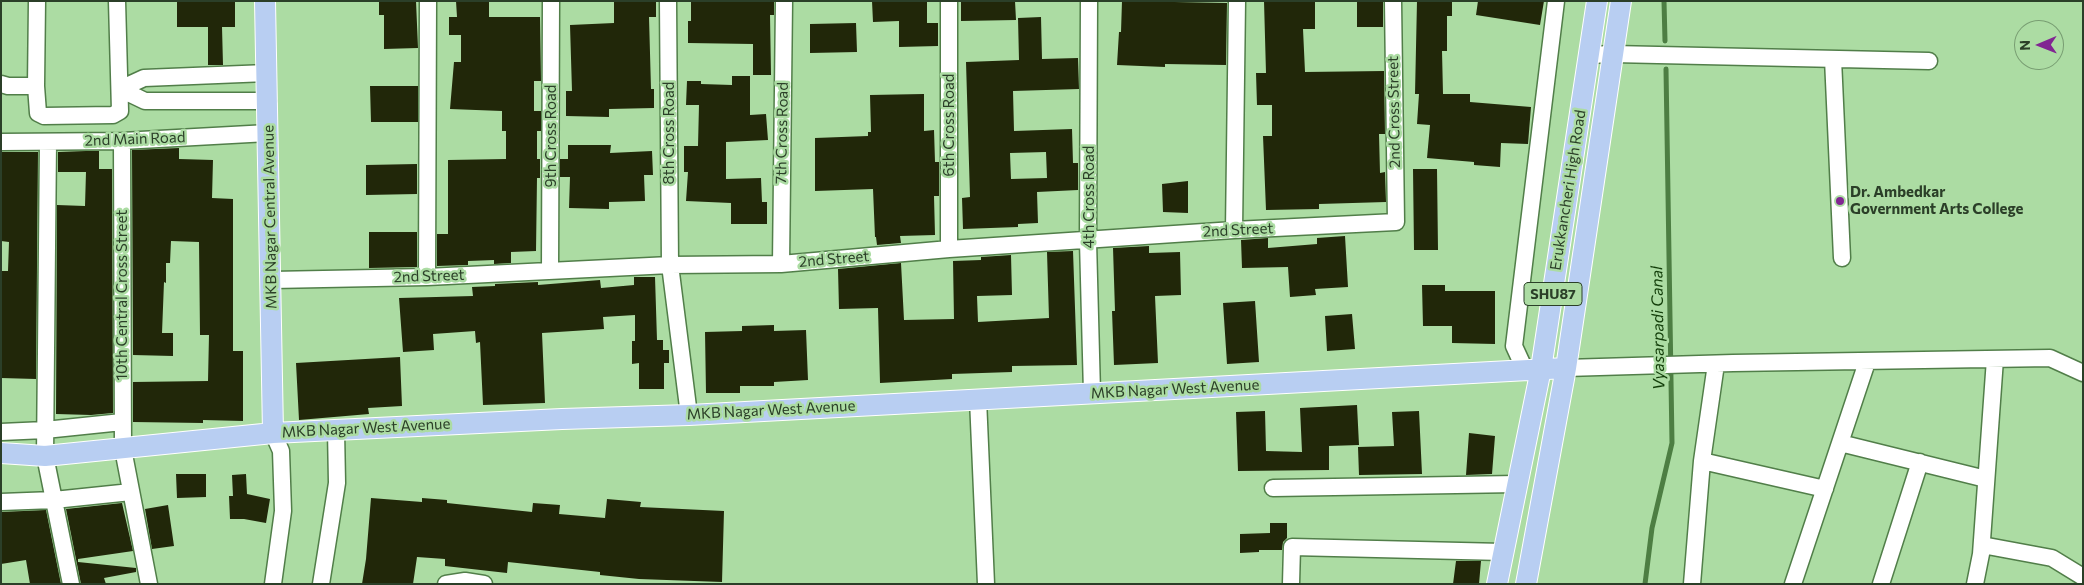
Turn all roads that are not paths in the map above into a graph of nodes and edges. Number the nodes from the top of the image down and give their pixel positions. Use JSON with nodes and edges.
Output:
{"nodes":[{"id":1,"x":37,"y":1,"type":"edge"},
{"id":2,"x":116,"y":1,"type":"edge"},
{"id":3,"x":265,"y":1,"type":"edge"},
{"id":4,"x":428,"y":1,"type":"edge"},
{"id":5,"x":551,"y":1,"type":"edge"},
{"id":6,"x":668,"y":1,"type":"edge"},
{"id":7,"x":784,"y":1,"type":"edge"},
{"id":8,"x":948,"y":1,"type":"edge"},
{"id":9,"x":1089,"y":1,"type":"edge"},
{"id":10,"x":1236,"y":1,"type":"edge"},
{"id":11,"x":1393,"y":1,"type":"edge"},
{"id":12,"x":1556,"y":1,"type":"edge"},
{"id":13,"x":1597,"y":1,"type":"edge"},
{"id":14,"x":1621,"y":1,"type":"edge"},
{"id":15,"x":1613,"y":54,"type":"junction"},
{"id":16,"x":1588,"y":55,"type":"junction"},
{"id":17,"x":1833,"y":59,"type":"junction"},
{"id":18,"x":1929,"y":61,"type":"dead end"},
{"id":19,"x":266,"y":73,"type":"junction"},
{"id":20,"x":1,"y":84,"type":"edge"},
{"id":21,"x":36,"y":86,"type":"junction"},
{"id":22,"x":120,"y":89,"type":"junction"},
{"id":23,"x":268,"y":101,"type":"junction"},
{"id":24,"x":268,"y":133,"type":"junction"},
{"id":25,"x":122,"y":141,"type":"junction"},
{"id":26,"x":1,"y":142,"type":"edge"},
{"id":27,"x":48,"y":142,"type":"junction"},
{"id":28,"x":1396,"y":222,"type":"joint"},
{"id":29,"x":1234,"y":230,"type":"junction"},
{"id":30,"x":1088,"y":241,"type":"junction"},
{"id":31,"x":949,"y":249,"type":"junction"},
{"id":32,"x":1842,"y":258,"type":"dead end"},
{"id":33,"x":781,"y":264,"type":"junction"},
{"id":34,"x":670,"y":265,"type":"junction"},
{"id":35,"x":550,"y":271,"type":"junction"},
{"id":36,"x":427,"y":277,"type":"junction"},
{"id":37,"x":272,"y":280,"type":"junction"},
{"id":38,"x":1995,"y":359,"type":"junction"},
{"id":39,"x":1867,"y":362,"type":"junction"},
{"id":40,"x":1716,"y":364,"type":"junction"},
{"id":41,"x":1566,"y":368,"type":"junction"},
{"id":42,"x":1533,"y":370,"type":"junction"},
{"id":43,"x":2083,"y":373,"type":"edge"},
{"id":44,"x":1092,"y":393,"type":"junction"},
{"id":45,"x":978,"y":399,"type":"junction"},
{"id":46,"x":689,"y":415,"type":"junction"},
{"id":47,"x":122,"y":422,"type":"junction"},
{"id":48,"x":45,"y":430,"type":"junction"},
{"id":49,"x":336,"y":430,"type":"junction"},
{"id":50,"x":1,"y":432,"type":"edge"},
{"id":51,"x":273,"y":433,"type":"junction"},
{"id":52,"x":1840,"y":442,"type":"junction"},
{"id":53,"x":122,"y":449,"type":"junction"},
{"id":54,"x":1,"y":453,"type":"edge"},
{"id":55,"x":45,"y":456,"type":"junction"},
{"id":56,"x":1702,"y":461,"type":"junction"},
{"id":57,"x":1920,"y":462,"type":"junction"},
{"id":58,"x":1986,"y":479,"type":"junction"},
{"id":59,"x":1517,"y":484,"type":"junction"},
{"id":60,"x":1273,"y":488,"type":"dead end"},
{"id":61,"x":1825,"y":489,"type":"junction"},
{"id":62,"x":131,"y":492,"type":"junction"},
{"id":63,"x":54,"y":500,"type":"junction"},
{"id":64,"x":1,"y":502,"type":"edge"},
{"id":65,"x":1982,"y":544,"type":"junction"},
{"id":66,"x":1503,"y":552,"type":"junction"},
{"id":67,"x":2083,"y":577,"type":"edge"},
{"id":68,"x":72,"y":584,"type":"edge"},
{"id":69,"x":149,"y":584,"type":"edge"},
{"id":70,"x":272,"y":584,"type":"edge"},
{"id":71,"x":321,"y":584,"type":"edge"},
{"id":72,"x":446,"y":584,"type":"edge"},
{"id":73,"x":484,"y":584,"type":"edge"},
{"id":74,"x":986,"y":584,"type":"edge"},
{"id":75,"x":1291,"y":584,"type":"edge"},
{"id":76,"x":1497,"y":584,"type":"edge"},
{"id":77,"x":1526,"y":584,"type":"edge"},
{"id":78,"x":1692,"y":584,"type":"edge"},
{"id":79,"x":1793,"y":584,"type":"edge"},
{"id":80,"x":1881,"y":584,"type":"edge"},
{"id":81,"x":1975,"y":584,"type":"edge"}],
"edges":[{"from":1,"to":21,"type":"street"},
{"from":2,"to":22,"type":"street"},
{"from":3,"to":19,"type":"main road","name":"MKB Nagar Central Avenue"},
{"from":4,"to":36,"type":"street"},
{"from":5,"to":35,"type":"street","name":"9th Cross Road"},
{"from":6,"to":34,"type":"street","name":"8th Cross Road"},
{"from":7,"to":33,"type":"street","name":"7th Cross Road"},
{"from":8,"to":31,"type":"street","name":"6th Cross Road"},
{"from":9,"to":30,"type":"street","name":"4th Cross Road"},
{"from":10,"to":29,"type":"street"},
{"from":11,"to":28,"type":"street","name":"2nd Cross Street"},
{"from":12,"to":42,"type":"street"},
{"from":13,"to":16,"type":"main road","name":"Erukkancheri High Road","number":"SHU87"},
{"from":14,"to":15,"type":"main road","number":"SHU87"},
{"from":15,"to":16,"type":"street"},
{"from":15,"to":17,"type":"street"},
{"from":15,"to":41,"type":"main road","number":"SHU87"},
{"from":16,"to":42,"type":"main road","name":"Erukkancheri High Road","number":"SHU87"},
{"from":17,"to":18,"type":"street"},
{"from":17,"to":32,"type":"street"},
{"from":19,"to":22,"type":"street"},
{"from":19,"to":23,"type":"main road","name":"MKB Nagar Central Avenue"},
{"from":20,"to":21,"type":"street"},
{"from":21,"to":22,"type":"street"},
{"from":22,"to":23,"type":"street"},
{"from":23,"to":24,"type":"main road","name":"MKB Nagar Central Avenue"},
{"from":24,"to":25,"type":"street","name":"2nd Main Road"},
{"from":24,"to":37,"type":"main road","name":"MKB Nagar Central Avenue"},
{"from":25,"to":27,"type":"street","name":"2nd Main Road"},
{"from":25,"to":47,"type":"street","name":"10th Central Cross Street"},
{"from":26,"to":27,"type":"street","name":"2nd Main Road"},
{"from":27,"to":48,"type":"street"},
{"from":28,"to":29,"type":"street","name":"2nd Street"},
{"from":29,"to":30,"type":"street","name":"2nd Street"},
{"from":30,"to":31,"type":"street","name":"2nd Street"},
{"from":30,"to":44,"type":"street","name":"4th Cross Road"},
{"from":31,"to":33,"type":"street","name":"2nd Street"},
{"from":33,"to":34,"type":"street","name":"2nd Street"},
{"from":34,"to":35,"type":"street","name":"2nd Street"},
{"from":34,"to":46,"type":"street","name":"8th Cross Road"},
{"from":35,"to":36,"type":"street","name":"2nd Street"},
{"from":36,"to":37,"type":"street","name":"2nd Street"},
{"from":37,"to":51,"type":"main road","name":"MKB Nagar Central Avenue"},
{"from":38,"to":39,"type":"street"},
{"from":38,"to":43,"type":"street"},
{"from":38,"to":58,"type":"street"},
{"from":39,"to":40,"type":"street"},
{"from":39,"to":52,"type":"street"},
{"from":40,"to":41,"type":"street"},
{"from":40,"to":56,"type":"street"},
{"from":41,"to":42,"type":"main road","name":"MKB Nagar West Avenue"},
{"from":41,"to":77,"type":"main road","number":"SHU87"},
{"from":42,"to":44,"type":"main road","name":"MKB Nagar West Avenue"},
{"from":42,"to":59,"type":"main road","name":"Erukkancheri High Road","number":"SHU87"},
{"from":44,"to":45,"type":"main road","name":"MKB Nagar West Avenue"},
{"from":45,"to":46,"type":"main road","name":"MKB Nagar West Avenue"},
{"from":45,"to":74,"type":"street"},
{"from":46,"to":49,"type":"main road","name":"MKB Nagar West Avenue"},
{"from":47,"to":48,"type":"street"},
{"from":47,"to":53,"type":"street","name":"10th Central Cross Street"},
{"from":48,"to":50,"type":"street"},
{"from":48,"to":55,"type":"street"},
{"from":49,"to":51,"type":"main road","name":"MKB Nagar West Avenue"},
{"from":49,"to":71,"type":"street"},
{"from":51,"to":53,"type":"main road","name":"MKB Nagar West Avenue"},
{"from":51,"to":70,"type":"street"},
{"from":52,"to":57,"type":"street"},
{"from":52,"to":61,"type":"street"},
{"from":53,"to":55,"type":"main road","name":"MKB Nagar West Avenue"},
{"from":53,"to":62,"type":"street","name":"10th Central Cross Street"},
{"from":54,"to":55,"type":"main road","name":"MKB Nagar West Avenue"},
{"from":55,"to":63,"type":"street"},
{"from":56,"to":61,"type":"street"},
{"from":56,"to":78,"type":"street"},
{"from":57,"to":58,"type":"street"},
{"from":57,"to":80,"type":"street"},
{"from":58,"to":65,"type":"street"},
{"from":59,"to":60,"type":"street"},
{"from":59,"to":66,"type":"main road","name":"Erukkancheri High Road","number":"SHU87"},
{"from":61,"to":79,"type":"street"},
{"from":62,"to":63,"type":"street"},
{"from":62,"to":69,"type":"street","name":"10th Central Cross Street"},
{"from":63,"to":64,"type":"street"},
{"from":63,"to":68,"type":"street"},
{"from":65,"to":67,"type":"street"},
{"from":65,"to":81,"type":"street"},
{"from":66,"to":75,"type":"street"},
{"from":66,"to":76,"type":"main road","name":"Erukkancheri High Road","number":"SHU87"},
{"from":72,"to":73,"type":"street"}]}
